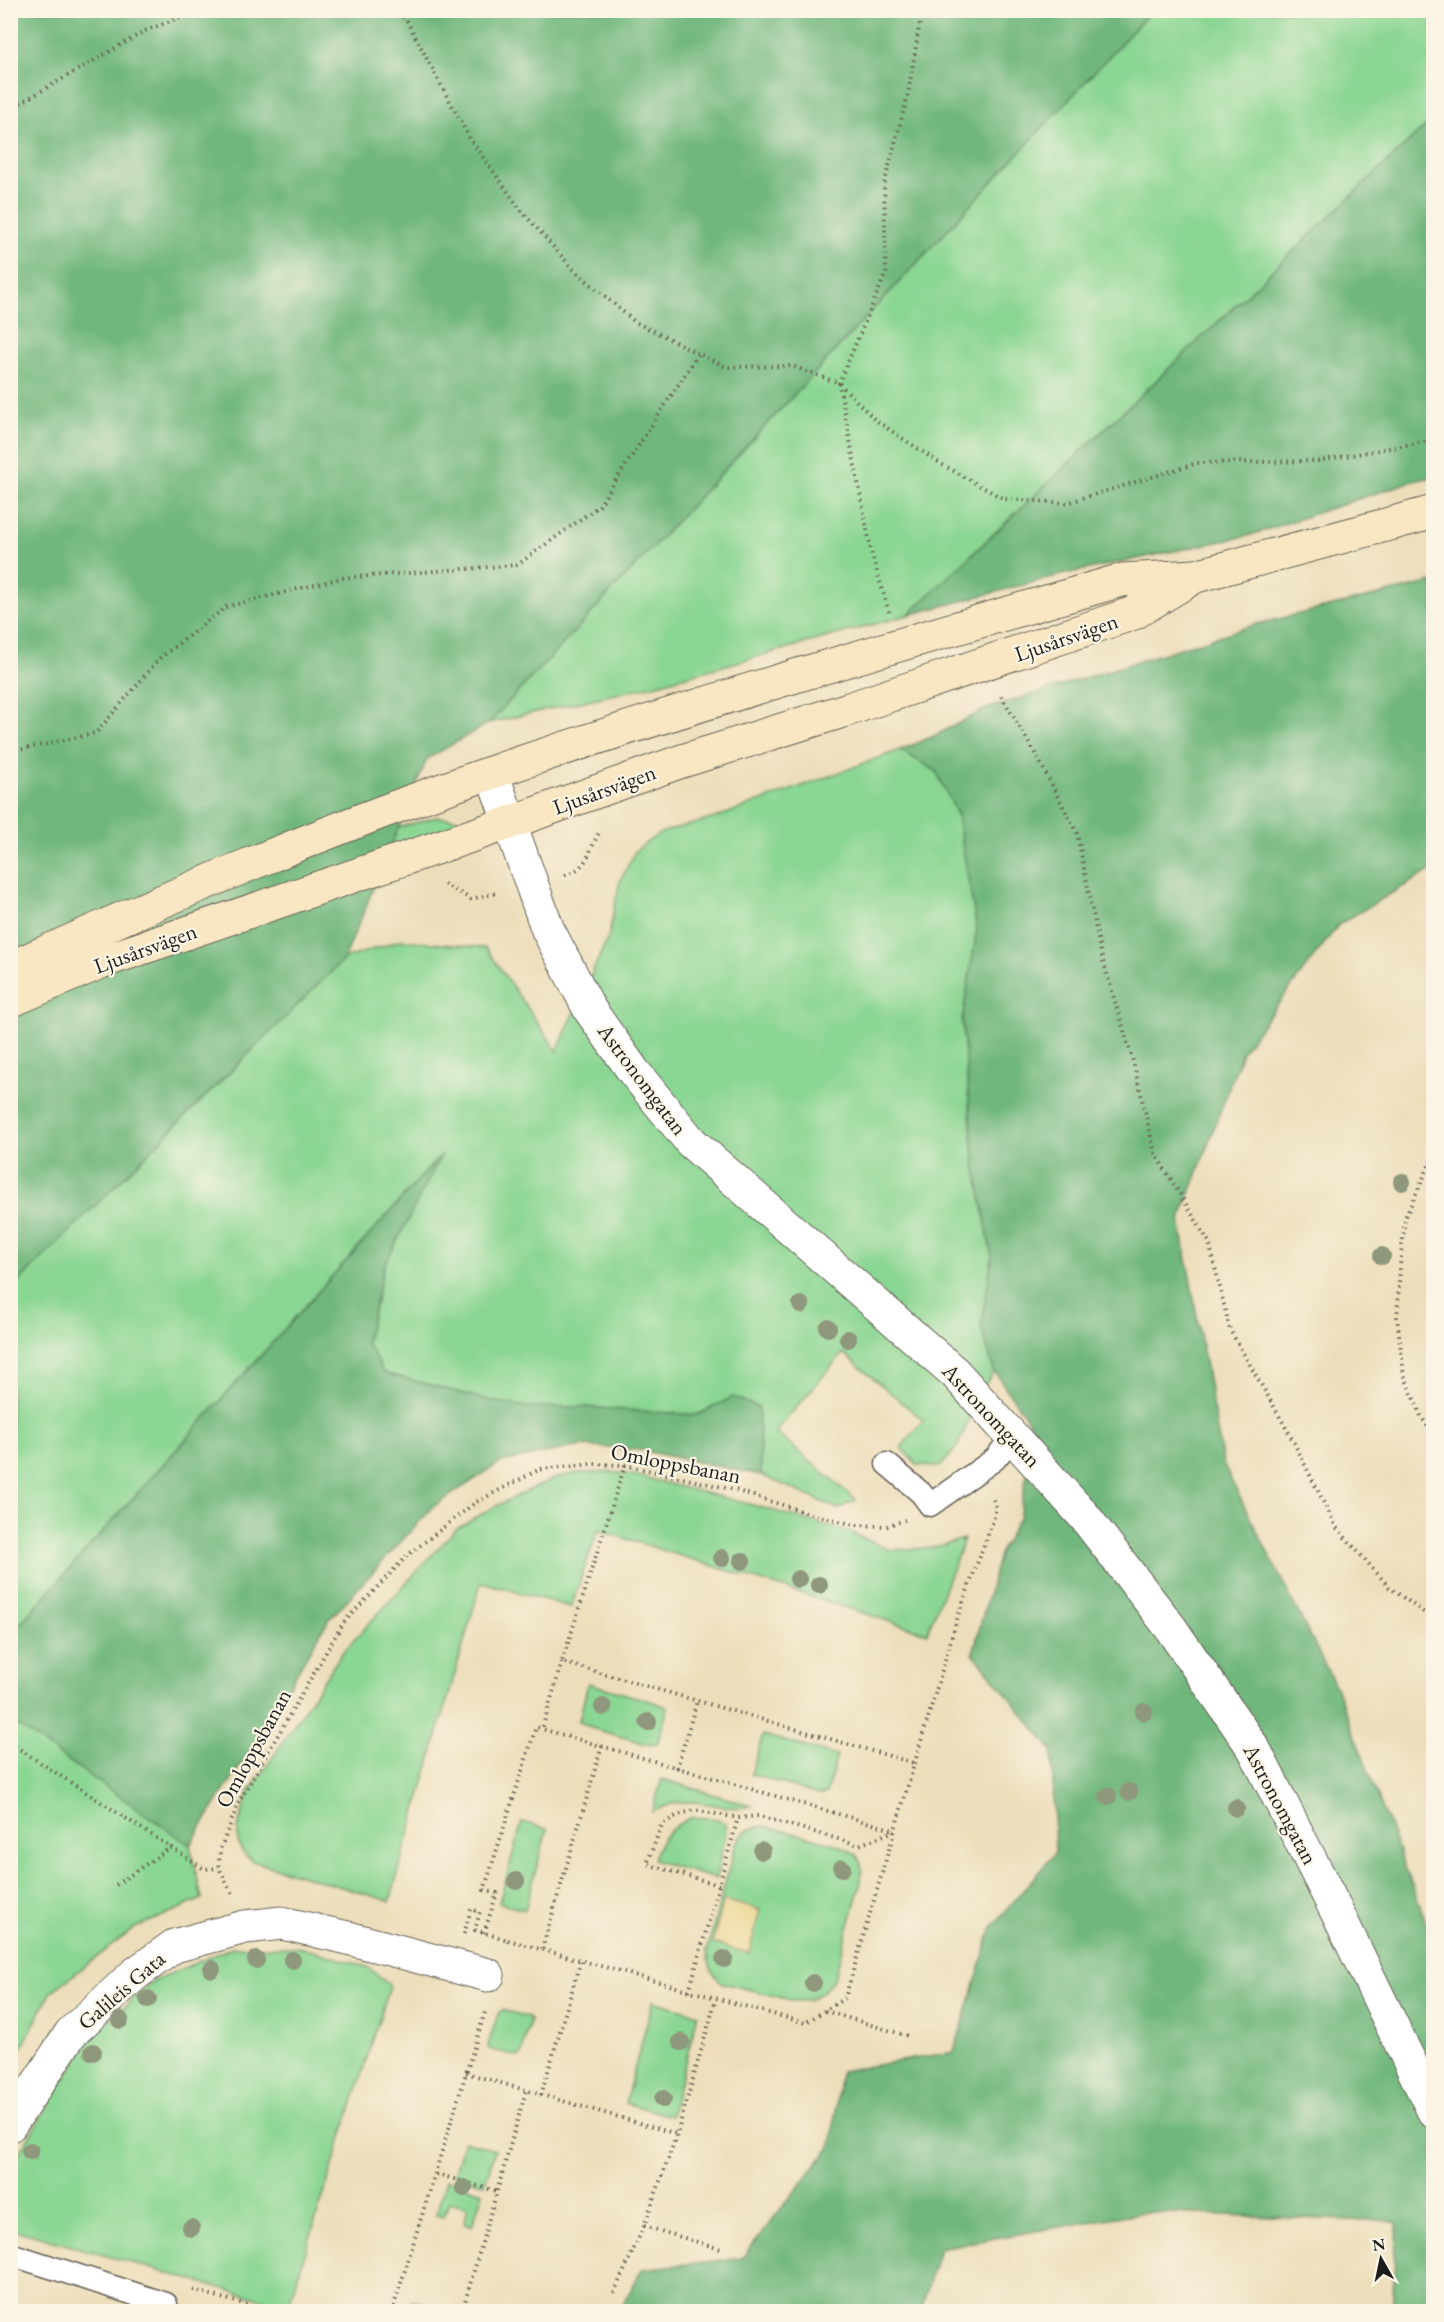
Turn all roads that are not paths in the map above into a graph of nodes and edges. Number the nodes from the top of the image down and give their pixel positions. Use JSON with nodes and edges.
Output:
{"nodes":[{"id":1,"x":1434,"y":512,"type":"edge"},
{"id":2,"x":1196,"y":576,"type":"junction"},
{"id":3,"x":492,"y":773,"type":"junction"},
{"id":4,"x":509,"y":823,"type":"junction"},
{"id":5,"x":10,"y":968,"type":"edge"},
{"id":6,"x":10,"y":1002,"type":"edge"},
{"id":7,"x":1014,"y":1436,"type":"junction"},
{"id":8,"x":887,"y":1464,"type":"dead end"},
{"id":9,"x":488,"y":1975,"type":"dead end"},
{"id":10,"x":1434,"y":2112,"type":"edge"},
{"id":11,"x":10,"y":2125,"type":"edge"},
{"id":12,"x":10,"y":2254,"type":"edge"},
{"id":13,"x":165,"y":2308,"type":"edge"}],
"edges":[{"from":1,"to":2,"type":"main road","name":"Ljusårsvägen"},
{"from":2,"to":3,"type":"main road","name":"Ljusårsvägen"},
{"from":2,"to":4,"type":"main road","name":"Ljusårsvägen"},
{"from":3,"to":4,"type":"street","name":"Astronomgatan"},
{"from":3,"to":5,"type":"main road","name":"Ljusårsvägen"},
{"from":4,"to":6,"type":"main road","name":"Ljusårsvägen"},
{"from":4,"to":7,"type":"street","name":"Astronomgatan"},
{"from":7,"to":8,"type":"lane"},
{"from":7,"to":10,"type":"street","name":"Astronomgatan"},
{"from":9,"to":11,"type":"street","name":"Galileis Gata"},
{"from":12,"to":13,"type":"lane"}]}
